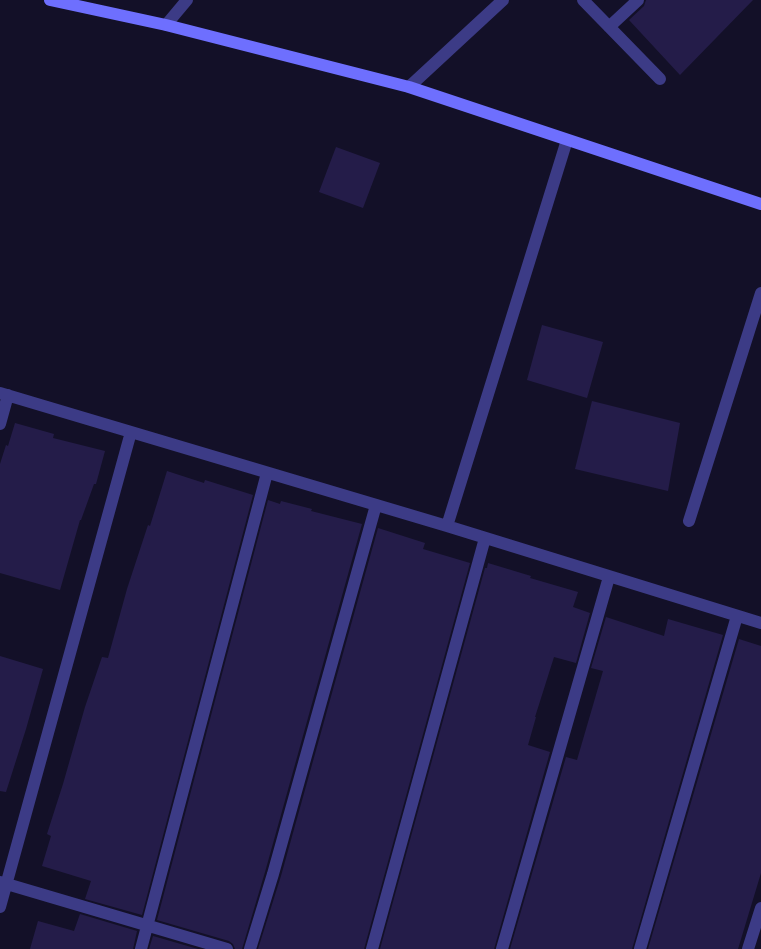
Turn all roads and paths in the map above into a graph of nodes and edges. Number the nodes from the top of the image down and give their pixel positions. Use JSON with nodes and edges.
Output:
{"nodes":[{"id":1,"x":50,"y":0,"type":"edge"},
{"id":2,"x":187,"y":0,"type":"edge"},
{"id":3,"x":503,"y":0,"type":"edge"},
{"id":4,"x":583,"y":0,"type":"edge"},
{"id":5,"x":638,"y":0,"type":"edge"},
{"id":6,"x":166,"y":25,"type":"junction"},
{"id":7,"x":609,"y":28,"type":"junction"},
{"id":8,"x":660,"y":79,"type":"dead end"},
{"id":9,"x":409,"y":87,"type":"junction"},
{"id":10,"x":567,"y":140,"type":"junction"},
{"id":11,"x":761,"y":204,"type":"edge"},
{"id":12,"x":761,"y":294,"type":"edge"},
{"id":13,"x":4,"y":394,"type":"edge"},
{"id":14,"x":0,"y":424,"type":"edge"},
{"id":15,"x":131,"y":432,"type":"junction"},
{"id":16,"x":268,"y":473,"type":"junction"},
{"id":17,"x":376,"y":505,"type":"junction"},
{"id":18,"x":689,"y":521,"type":"dead end"},
{"id":19,"x":447,"y":526,"type":"junction"},
{"id":20,"x":486,"y":538,"type":"junction"},
{"id":21,"x":609,"y":577,"type":"junction"},
{"id":22,"x":737,"y":616,"type":"junction"},
{"id":23,"x":761,"y":623,"type":"edge"},
{"id":24,"x":3,"y":883,"type":"edge"},
{"id":25,"x":0,"y":907,"type":"edge"},
{"id":26,"x":761,"y":908,"type":"edge"},
{"id":27,"x":148,"y":925,"type":"junction"},
{"id":28,"x":141,"y":949,"type":"edge"},
{"id":29,"x":227,"y":949,"type":"edge"},
{"id":30,"x":250,"y":949,"type":"edge"},
{"id":31,"x":372,"y":949,"type":"edge"},
{"id":32,"x":502,"y":949,"type":"edge"},
{"id":33,"x":640,"y":949,"type":"edge"},
{"id":34,"x":748,"y":949,"type":"edge"}],
"edges":[{"from":1,"to":6,"type":"street"},
{"from":2,"to":6,"type":"street"},
{"from":3,"to":9,"type":"street"},
{"from":4,"to":7,"type":"street"},
{"from":5,"to":7,"type":"street"},
{"from":6,"to":9,"type":"street"},
{"from":7,"to":8,"type":"street"},
{"from":9,"to":10,"type":"street"},
{"from":10,"to":11,"type":"street"},
{"from":10,"to":19,"type":"street"},
{"from":12,"to":18,"type":"street"},
{"from":13,"to":14,"type":"street"},
{"from":13,"to":15,"type":"street"},
{"from":15,"to":16,"type":"street"},
{"from":15,"to":24,"type":"street"},
{"from":16,"to":17,"type":"street"},
{"from":16,"to":27,"type":"street"},
{"from":17,"to":19,"type":"street"},
{"from":17,"to":30,"type":"street"},
{"from":19,"to":20,"type":"street"},
{"from":20,"to":21,"type":"street"},
{"from":20,"to":31,"type":"street"},
{"from":21,"to":22,"type":"street"},
{"from":21,"to":32,"type":"street"},
{"from":22,"to":23,"type":"street"},
{"from":22,"to":33,"type":"street"},
{"from":24,"to":25,"type":"street"},
{"from":24,"to":27,"type":"street"},
{"from":26,"to":34,"type":"street"},
{"from":27,"to":28,"type":"street"},
{"from":27,"to":29,"type":"street"}]}
